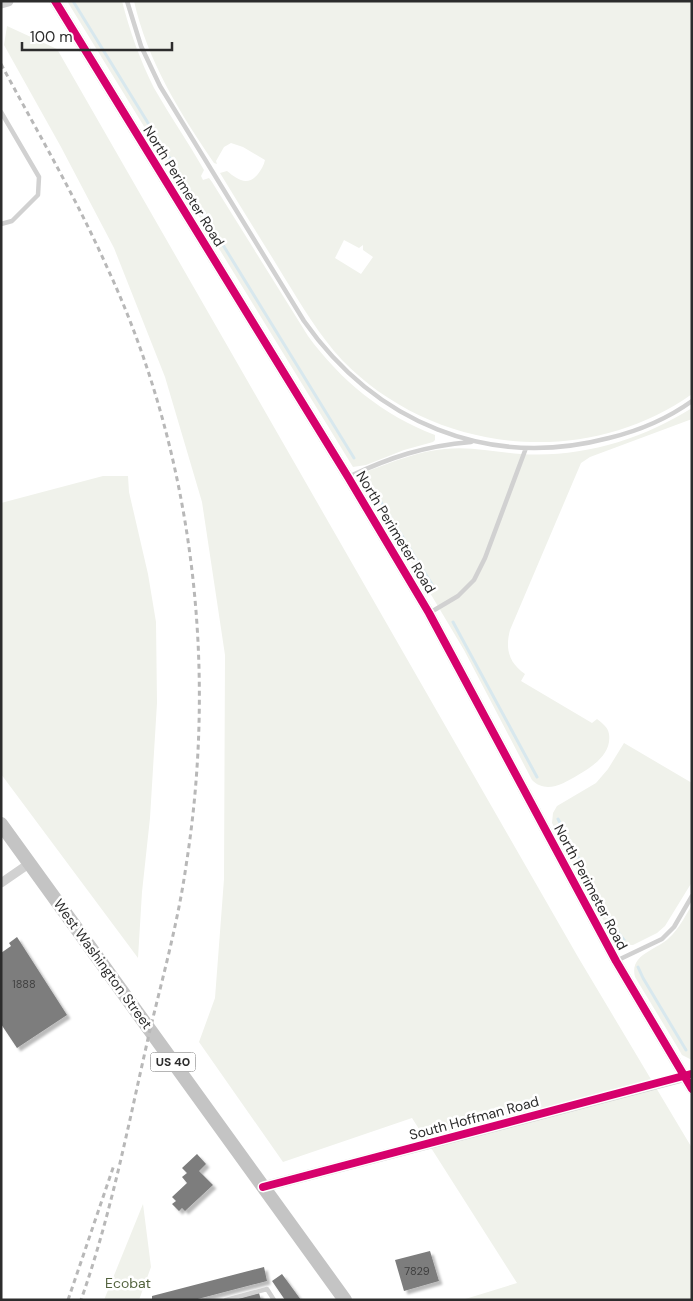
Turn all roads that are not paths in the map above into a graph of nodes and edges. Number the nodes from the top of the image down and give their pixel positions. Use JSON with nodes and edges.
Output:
{"nodes":[{"id":1,"x":8,"y":1,"type":"edge"},
{"id":2,"x":55,"y":1,"type":"edge"},
{"id":3,"x":127,"y":1,"type":"edge"},
{"id":4,"x":1,"y":3,"type":"edge"},
{"id":5,"x":1,"y":112,"type":"edge"},
{"id":6,"x":1,"y":224,"type":"edge"},
{"id":7,"x":692,"y":401,"type":"edge"},
{"id":8,"x":475,"y":442,"type":"junction"},
{"id":9,"x":526,"y":448,"type":"junction"},
{"id":10,"x":348,"y":477,"type":"junction"},
{"id":11,"x":430,"y":613,"type":"junction"},
{"id":12,"x":1,"y":824,"type":"edge"},
{"id":13,"x":30,"y":863,"type":"junction"},
{"id":14,"x":1,"y":882,"type":"edge"},
{"id":15,"x":692,"y":896,"type":"edge"},
{"id":16,"x":616,"y":961,"type":"junction"},
{"id":17,"x":688,"y":1075,"type":"edge"},
{"id":18,"x":692,"y":1089,"type":"edge"},
{"id":19,"x":263,"y":1187,"type":"junction"},
{"id":20,"x":226,"y":1300,"type":"edge"},
{"id":21,"x":274,"y":1300,"type":"edge"},
{"id":22,"x":345,"y":1300,"type":"edge"}],
"edges":[{"from":1,"to":4,"type":"street"},
{"from":2,"to":10,"type":"street","name":"North Perimeter Road"},
{"from":3,"to":8,"type":"lane"},
{"from":5,"to":6,"type":"lane"},
{"from":7,"to":9,"type":"lane"},
{"from":8,"to":9,"type":"lane"},
{"from":8,"to":10,"type":"lane"},
{"from":9,"to":11,"type":"lane"},
{"from":10,"to":11,"type":"street","name":"North Perimeter Road"},
{"from":11,"to":16,"type":"street","name":"North Perimeter Road"},
{"from":12,"to":13,"type":"main road","name":"West Washington Street","number":"US 40"},
{"from":13,"to":14,"type":"street"},
{"from":13,"to":19,"type":"main road","name":"West Washington Street","number":"US 40"},
{"from":15,"to":16,"type":"lane"},
{"from":16,"to":17,"type":"street","name":"North Perimeter Road"},
{"from":17,"to":18,"type":"street","name":"North Perimeter Road"},
{"from":17,"to":19,"type":"street","name":"South Hoffman Road"},
{"from":19,"to":22,"type":"main road","name":"West Washington Street","number":"US 40"},
{"from":20,"to":21,"type":"lane"}]}
